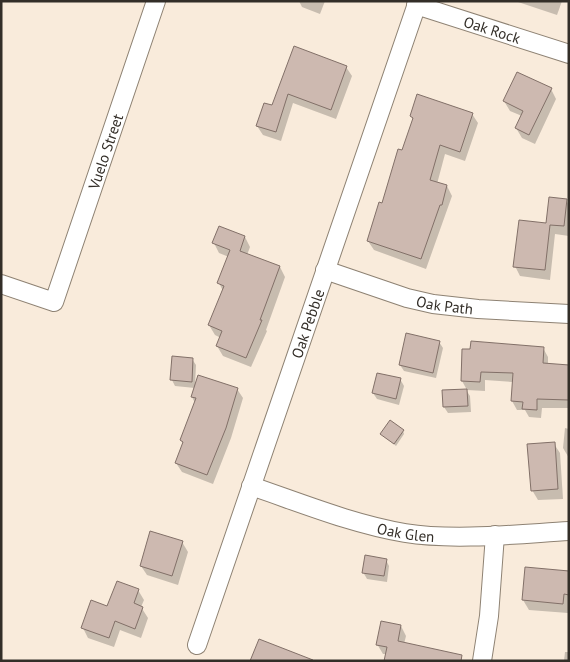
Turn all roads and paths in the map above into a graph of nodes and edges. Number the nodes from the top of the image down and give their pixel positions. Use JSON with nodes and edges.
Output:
{"nodes":[{"id":1,"x":156,"y":1,"type":"edge"},
{"id":2,"x":417,"y":3,"type":"edge"},
{"id":3,"x":569,"y":54,"type":"edge"},
{"id":4,"x":325,"y":270,"type":"junction"},
{"id":5,"x":1,"y":284,"type":"edge"},
{"id":6,"x":569,"y":314,"type":"edge"},
{"id":7,"x":251,"y":486,"type":"junction"},
{"id":8,"x":569,"y":531,"type":"edge"},
{"id":9,"x":495,"y":535,"type":"junction"},
{"id":10,"x":197,"y":645,"type":"dead end"},
{"id":11,"x":482,"y":661,"type":"edge"}],
"edges":[{"from":1,"to":5,"type":"street","name":"Vuelo Street"},
{"from":2,"to":3,"type":"street","name":"Oak Rock"},
{"from":2,"to":4,"type":"street","name":"Oak Pebble"},
{"from":4,"to":6,"type":"street","name":"Oak Path"},
{"from":4,"to":7,"type":"street","name":"Oak Pebble"},
{"from":7,"to":9,"type":"street","name":"Oak Glen"},
{"from":7,"to":10,"type":"street","name":"Oak Pebble"},
{"from":8,"to":9,"type":"street","name":"Oak Glen"},
{"from":9,"to":11,"type":"street"}]}
